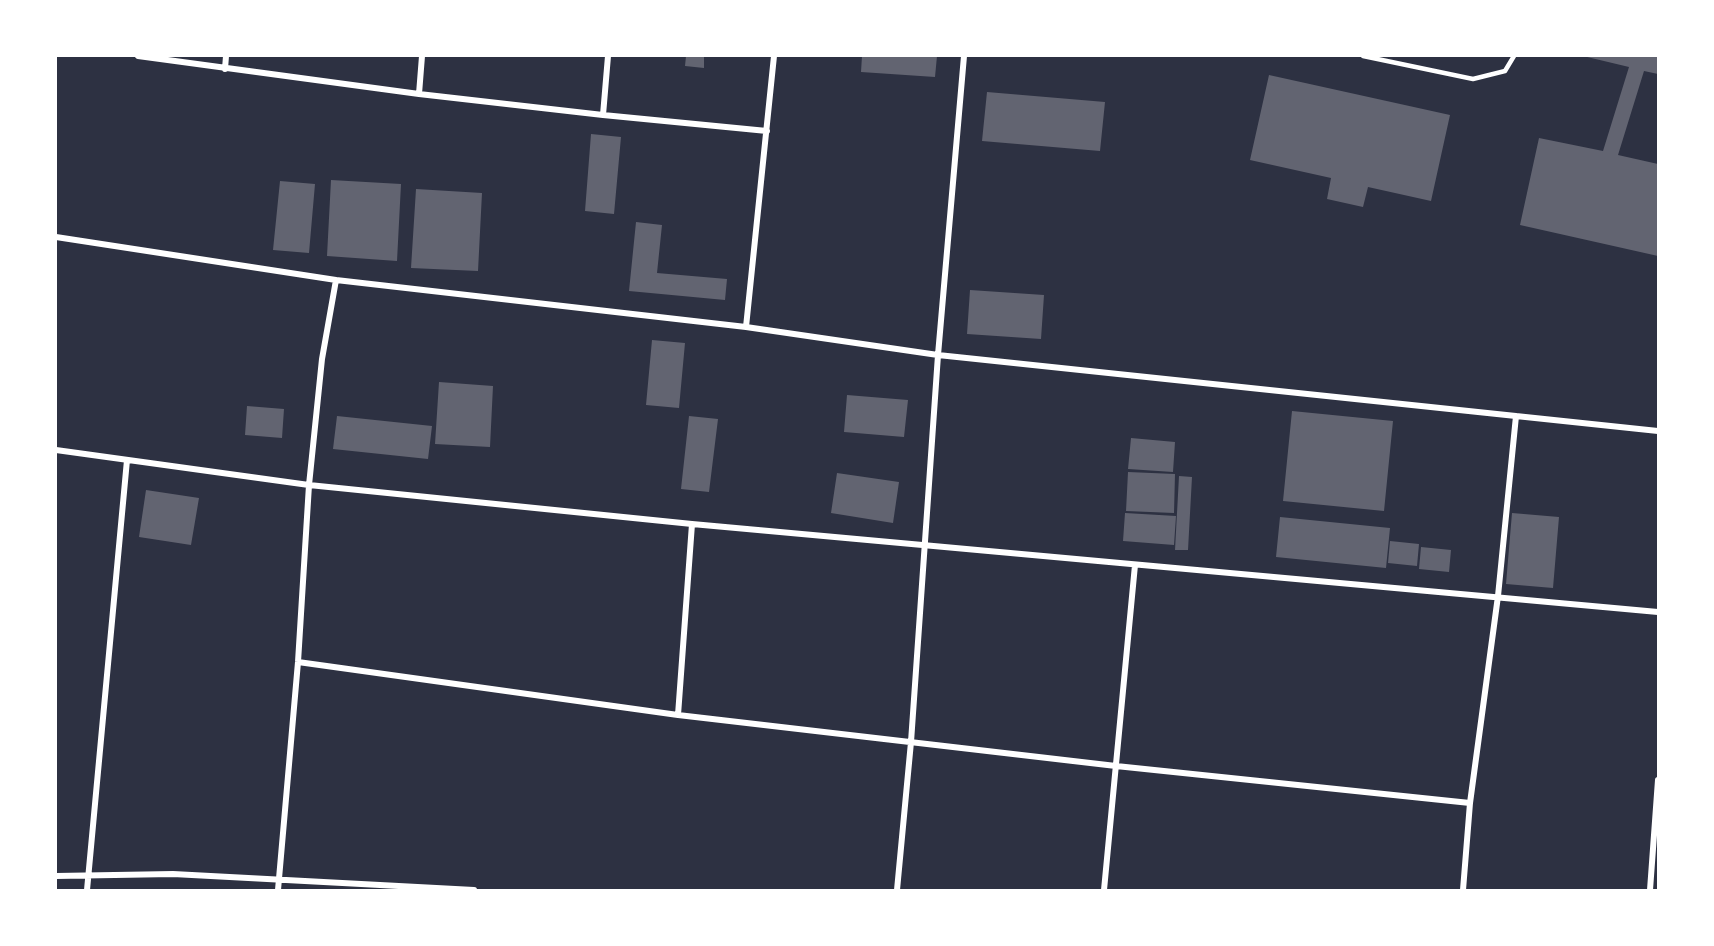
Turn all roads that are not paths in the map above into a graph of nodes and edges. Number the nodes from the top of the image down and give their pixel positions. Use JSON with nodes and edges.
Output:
{"nodes":[{"id":1,"x":138,"y":56,"type":"edge"},
{"id":2,"x":226,"y":56,"type":"edge"},
{"id":3,"x":422,"y":56,"type":"edge"},
{"id":4,"x":608,"y":56,"type":"edge"},
{"id":5,"x":774,"y":56,"type":"edge"},
{"id":6,"x":964,"y":56,"type":"edge"},
{"id":7,"x":1363,"y":56,"type":"edge"},
{"id":8,"x":1514,"y":56,"type":"edge"},
{"id":9,"x":225,"y":69,"type":"junction"},
{"id":10,"x":419,"y":94,"type":"junction"},
{"id":11,"x":603,"y":115,"type":"junction"},
{"id":12,"x":767,"y":130,"type":"junction"},
{"id":13,"x":56,"y":237,"type":"edge"},
{"id":14,"x":336,"y":280,"type":"junction"},
{"id":15,"x":746,"y":327,"type":"junction"},
{"id":16,"x":938,"y":355,"type":"junction"},
{"id":17,"x":1516,"y":416,"type":"junction"},
{"id":18,"x":1659,"y":430,"type":"edge"},
{"id":19,"x":56,"y":450,"type":"edge"},
{"id":20,"x":127,"y":460,"type":"junction"},
{"id":21,"x":309,"y":484,"type":"junction"},
{"id":22,"x":692,"y":524,"type":"junction"},
{"id":23,"x":925,"y":546,"type":"junction"},
{"id":24,"x":1135,"y":565,"type":"junction"},
{"id":25,"x":1498,"y":596,"type":"junction"},
{"id":26,"x":1659,"y":612,"type":"edge"},
{"id":27,"x":298,"y":662,"type":"junction"},
{"id":28,"x":678,"y":715,"type":"junction"},
{"id":29,"x":912,"y":742,"type":"junction"},
{"id":30,"x":1116,"y":766,"type":"junction"},
{"id":31,"x":1659,"y":780,"type":"edge"},
{"id":32,"x":1658,"y":791,"type":"edge"},
{"id":33,"x":1470,"y":803,"type":"junction"},
{"id":34,"x":88,"y":874,"type":"junction"},
{"id":35,"x":56,"y":876,"type":"edge"},
{"id":36,"x":279,"y":879,"type":"junction"},
{"id":37,"x":87,"y":891,"type":"edge"},
{"id":38,"x":279,"y":891,"type":"edge"},
{"id":39,"x":474,"y":891,"type":"edge"},
{"id":40,"x":897,"y":891,"type":"edge"},
{"id":41,"x":1104,"y":891,"type":"edge"},
{"id":42,"x":1463,"y":891,"type":"edge"},
{"id":43,"x":1650,"y":891,"type":"edge"}],
"edges":[{"from":1,"to":9,"type":"street"},
{"from":2,"to":9,"type":"street"},
{"from":3,"to":10,"type":"street"},
{"from":4,"to":11,"type":"street"},
{"from":5,"to":12,"type":"street"},
{"from":6,"to":16,"type":"street"},
{"from":7,"to":8,"type":"lane"},
{"from":9,"to":10,"type":"street"},
{"from":10,"to":11,"type":"street"},
{"from":11,"to":12,"type":"street"},
{"from":12,"to":15,"type":"street"},
{"from":13,"to":14,"type":"street"},
{"from":14,"to":15,"type":"street"},
{"from":14,"to":21,"type":"street"},
{"from":15,"to":16,"type":"street"},
{"from":16,"to":17,"type":"street"},
{"from":16,"to":23,"type":"street"},
{"from":17,"to":18,"type":"street"},
{"from":17,"to":25,"type":"street"},
{"from":19,"to":20,"type":"street"},
{"from":20,"to":21,"type":"street"},
{"from":20,"to":34,"type":"street"},
{"from":21,"to":22,"type":"street"},
{"from":21,"to":27,"type":"street"},
{"from":22,"to":23,"type":"street"},
{"from":22,"to":28,"type":"street"},
{"from":23,"to":24,"type":"street"},
{"from":23,"to":29,"type":"street"},
{"from":24,"to":25,"type":"street"},
{"from":24,"to":30,"type":"street"},
{"from":25,"to":26,"type":"street"},
{"from":25,"to":33,"type":"street"},
{"from":27,"to":28,"type":"street"},
{"from":27,"to":36,"type":"street"},
{"from":28,"to":29,"type":"street"},
{"from":29,"to":30,"type":"street"},
{"from":29,"to":40,"type":"street"},
{"from":30,"to":33,"type":"street"},
{"from":30,"to":41,"type":"street"},
{"from":31,"to":32,"type":"street"},
{"from":32,"to":43,"type":"street"},
{"from":33,"to":42,"type":"street"},
{"from":34,"to":35,"type":"street"},
{"from":34,"to":36,"type":"street"},
{"from":34,"to":37,"type":"street"},
{"from":36,"to":38,"type":"street"},
{"from":36,"to":39,"type":"street"}]}
